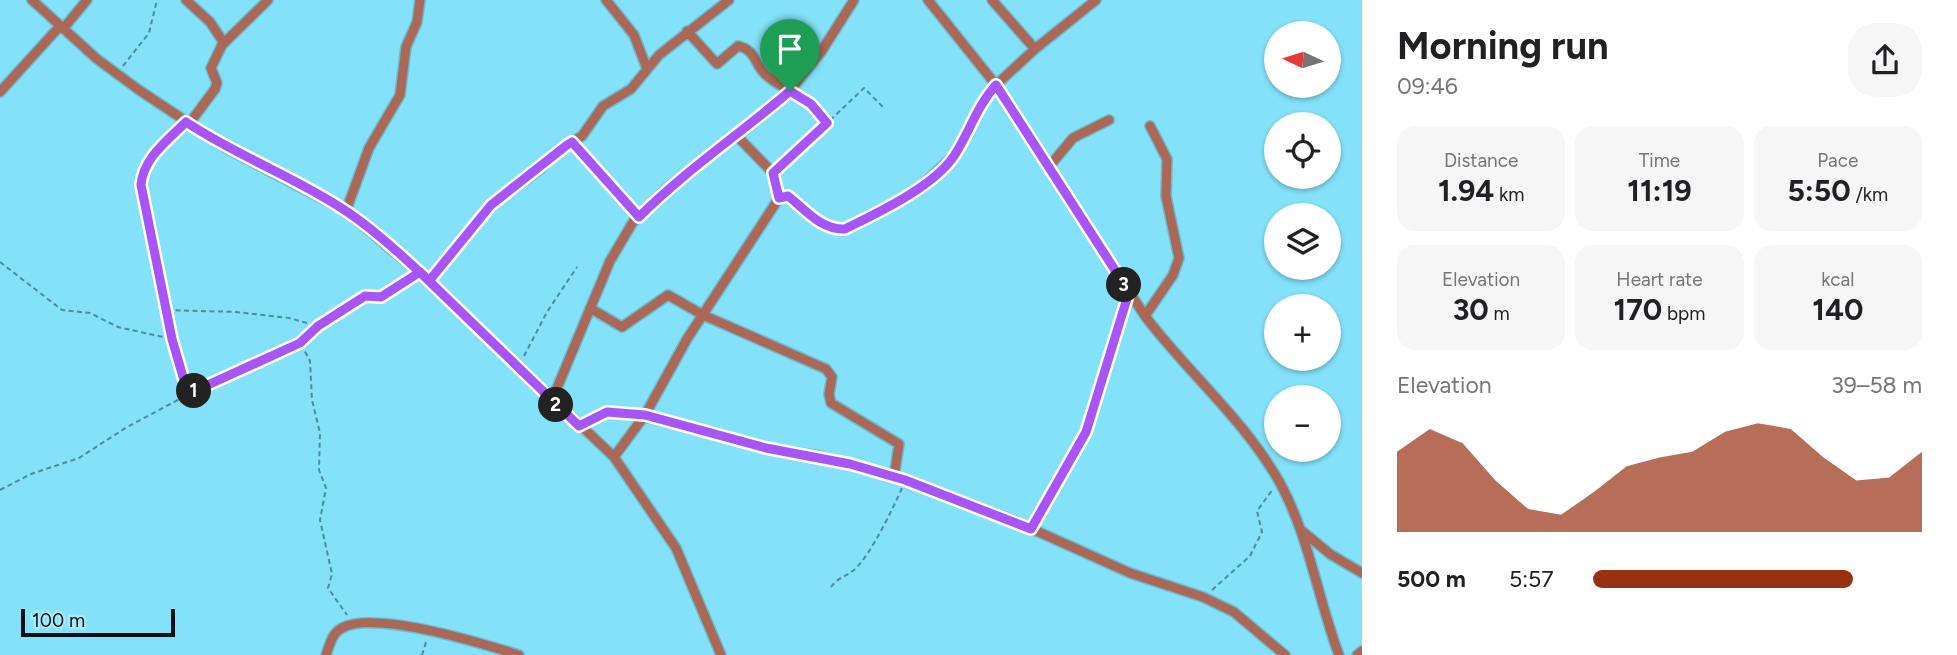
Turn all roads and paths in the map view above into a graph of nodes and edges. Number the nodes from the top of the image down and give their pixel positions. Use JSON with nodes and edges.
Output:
{"nodes":[{"id":1,"x":33,"y":0,"type":"edge"},
{"id":2,"x":87,"y":0,"type":"edge"},
{"id":3,"x":157,"y":0,"type":"edge"},
{"id":4,"x":186,"y":0,"type":"edge"},
{"id":5,"x":268,"y":0,"type":"edge"},
{"id":6,"x":420,"y":0,"type":"edge"},
{"id":7,"x":606,"y":0,"type":"edge"},
{"id":8,"x":729,"y":0,"type":"edge"},
{"id":9,"x":853,"y":0,"type":"edge"},
{"id":10,"x":928,"y":0,"type":"edge"},
{"id":11,"x":992,"y":0,"type":"edge"},
{"id":12,"x":1096,"y":0,"type":"edge"},
{"id":13,"x":62,"y":28,"type":"junction"},
{"id":14,"x":687,"y":31,"type":"junction"},
{"id":15,"x":223,"y":43,"type":"junction"},
{"id":16,"x":1035,"y":48,"type":"junction"},
{"id":17,"x":646,"y":69,"type":"junction"},
{"id":18,"x":116,"y":73,"type":"junction"},
{"id":19,"x":996,"y":85,"type":"junction"},
{"id":20,"x":790,"y":91,"type":"junction"},
{"id":21,"x":0,"y":92,"type":"edge"},
{"id":22,"x":883,"y":107,"type":"dead end"},
{"id":23,"x":1109,"y":120,"type":"dead end"},
{"id":24,"x":187,"y":123,"type":"junction"},
{"id":25,"x":827,"y":123,"type":"junction"},
{"id":26,"x":1150,"y":125,"type":"dead end"},
{"id":27,"x":736,"y":135,"type":"junction"},
{"id":28,"x":572,"y":142,"type":"junction"},
{"id":29,"x":1048,"y":168,"type":"junction"},
{"id":30,"x":773,"y":173,"type":"junction"},
{"id":31,"x":779,"y":198,"type":"junction"},
{"id":32,"x":346,"y":211,"type":"junction"},
{"id":33,"x":639,"y":217,"type":"junction"},
{"id":34,"x":0,"y":262,"type":"edge"},
{"id":35,"x":577,"y":267,"type":"dead end"},
{"id":36,"x":420,"y":272,"type":"junction"},
{"id":37,"x":429,"y":281,"type":"junction"},
{"id":38,"x":1129,"y":292,"type":"junction"},
{"id":39,"x":590,"y":308,"type":"junction"},
{"id":40,"x":166,"y":309,"type":"junction"},
{"id":41,"x":703,"y":315,"type":"junction"},
{"id":42,"x":1145,"y":316,"type":"junction"},
{"id":43,"x":318,"y":326,"type":"junction"},
{"id":44,"x":172,"y":339,"type":"junction"},
{"id":45,"x":301,"y":342,"type":"junction"},
{"id":46,"x":518,"y":368,"type":"junction"},
{"id":47,"x":188,"y":394,"type":"junction"},
{"id":48,"x":552,"y":400,"type":"junction"},
{"id":49,"x":645,"y":415,"type":"junction"},
{"id":50,"x":579,"y":426,"type":"junction"},
{"id":51,"x":614,"y":457,"type":"junction"},
{"id":52,"x":894,"y":477,"type":"junction"},
{"id":53,"x":905,"y":480,"type":"junction"},
{"id":54,"x":1279,"y":482,"type":"junction"},
{"id":55,"x":0,"y":490,"type":"edge"},
{"id":56,"x":1031,"y":529,"type":"junction"},
{"id":57,"x":1299,"y":529,"type":"junction"},
{"id":58,"x":1362,"y":573,"type":"edge"},
{"id":59,"x":831,"y":587,"type":"dead end"},
{"id":60,"x":1203,"y":597,"type":"junction"},
{"id":61,"x":358,"y":625,"type":"junction"},
{"id":62,"x":430,"y":629,"type":"junction"},
{"id":63,"x":1362,"y":651,"type":"edge"},
{"id":64,"x":326,"y":655,"type":"edge"},
{"id":65,"x":422,"y":655,"type":"edge"},
{"id":66,"x":519,"y":655,"type":"edge"},
{"id":67,"x":721,"y":655,"type":"edge"},
{"id":68,"x":1285,"y":655,"type":"edge"},
{"id":69,"x":1339,"y":655,"type":"edge"},
{"id":70,"x":1357,"y":655,"type":"edge"}],
"edges":[{"from":1,"to":13,"type":"street"},
{"from":2,"to":13,"type":"street"},
{"from":3,"to":18,"type":"path"},
{"from":4,"to":15,"type":"street"},
{"from":5,"to":15,"type":"street"},
{"from":6,"to":32,"type":"street"},
{"from":7,"to":17,"type":"street"},
{"from":8,"to":14,"type":"street"},
{"from":9,"to":20,"type":"street"},
{"from":10,"to":19,"type":"street"},
{"from":11,"to":16,"type":"street"},
{"from":12,"to":16,"type":"street"},
{"from":13,"to":18,"type":"street"},
{"from":13,"to":21,"type":"street"},
{"from":14,"to":17,"type":"street"},
{"from":14,"to":20,"type":"street"},
{"from":15,"to":24,"type":"street"},
{"from":16,"to":19,"type":"street"},
{"from":17,"to":28,"type":"street"},
{"from":18,"to":24,"type":"street"},
{"from":19,"to":29,"type":"street"},
{"from":19,"to":31,"type":"street"},
{"from":20,"to":25,"type":"path"},
{"from":20,"to":27,"type":"street"},
{"from":22,"to":25,"type":"path"},
{"from":23,"to":29,"type":"street"},
{"from":24,"to":32,"type":"street"},
{"from":24,"to":40,"type":"path"},
{"from":25,"to":30,"type":"path"},
{"from":26,"to":42,"type":"street"},
{"from":27,"to":30,"type":"street"},
{"from":27,"to":33,"type":"street"},
{"from":28,"to":33,"type":"street"},
{"from":28,"to":37,"type":"street"},
{"from":29,"to":38,"type":"street"},
{"from":30,"to":31,"type":"street"},
{"from":31,"to":41,"type":"street"},
{"from":32,"to":36,"type":"street"},
{"from":33,"to":39,"type":"street"},
{"from":34,"to":44,"type":"path"},
{"from":35,"to":46,"type":"path"},
{"from":36,"to":37,"type":"street"},
{"from":36,"to":43,"type":"path"},
{"from":37,"to":46,"type":"street"},
{"from":38,"to":42,"type":"street"},
{"from":38,"to":56,"type":"path"},
{"from":39,"to":41,"type":"street"},
{"from":39,"to":48,"type":"street"},
{"from":40,"to":43,"type":"path"},
{"from":40,"to":44,"type":"path"},
{"from":41,"to":49,"type":"street"},
{"from":41,"to":52,"type":"street"},
{"from":42,"to":54,"type":"street"},
{"from":43,"to":45,"type":"path"},
{"from":44,"to":47,"type":"path"},
{"from":45,"to":47,"type":"path"},
{"from":45,"to":61,"type":"path"},
{"from":46,"to":48,"type":"street"},
{"from":47,"to":55,"type":"path"},
{"from":48,"to":50,"type":"street"},
{"from":49,"to":50,"type":"street"},
{"from":49,"to":51,"type":"street"},
{"from":49,"to":52,"type":"street"},
{"from":50,"to":51,"type":"street"},
{"from":51,"to":67,"type":"street"},
{"from":52,"to":53,"type":"street"},
{"from":53,"to":56,"type":"street"},
{"from":53,"to":59,"type":"path"},
{"from":54,"to":57,"type":"street"},
{"from":54,"to":60,"type":"path"},
{"from":56,"to":60,"type":"street"},
{"from":57,"to":58,"type":"street"},
{"from":57,"to":69,"type":"street"},
{"from":60,"to":68,"type":"street"},
{"from":61,"to":62,"type":"street"},
{"from":61,"to":64,"type":"street"},
{"from":62,"to":65,"type":"path"},
{"from":62,"to":66,"type":"street"},
{"from":63,"to":70,"type":"street"}]}
